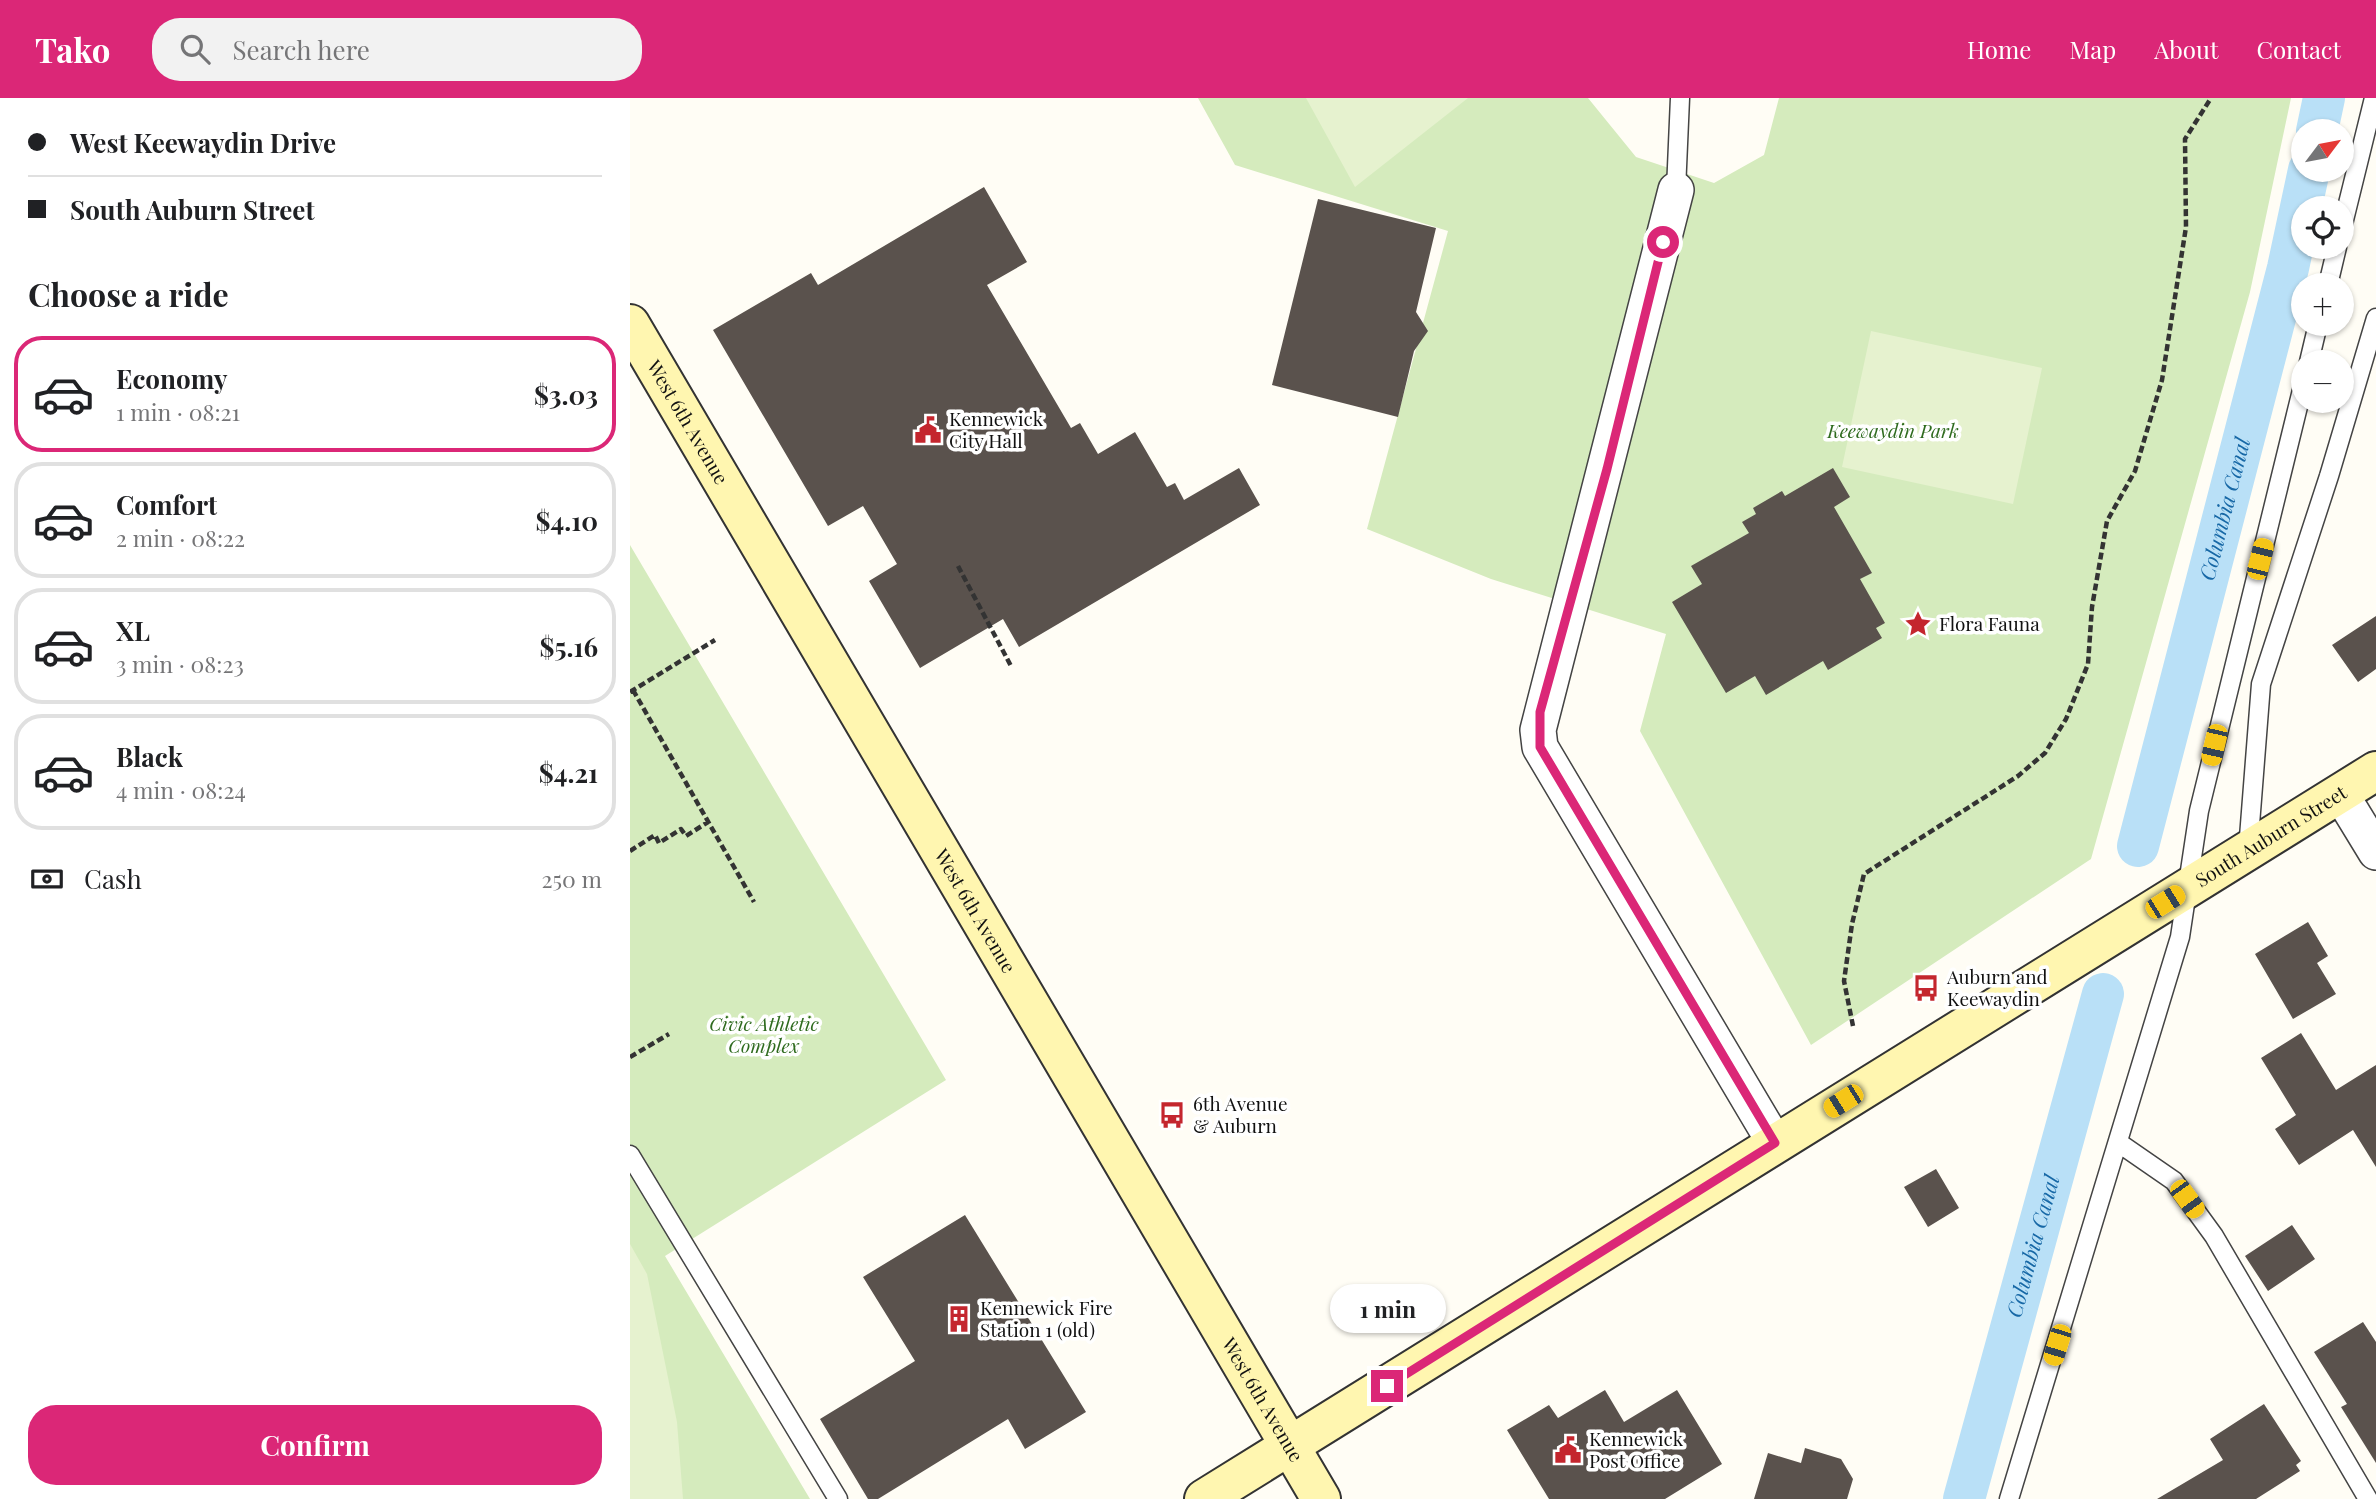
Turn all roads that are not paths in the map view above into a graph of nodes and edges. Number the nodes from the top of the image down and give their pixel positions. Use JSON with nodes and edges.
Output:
{"nodes":[{"id":1,"x":1680,"y":98,"type":"edge"},
{"id":2,"x":2374,"y":98,"type":"edge"},
{"id":3,"x":1676,"y":190,"type":"joint"},
{"id":4,"x":2350,"y":196,"type":"edge"},
{"id":5,"x":2376,"y":318,"type":"edge"},
{"id":6,"x":635,"y":345,"type":"edge"},
{"id":7,"x":2296,"y":413,"type":"edge"},
{"id":8,"x":2376,"y":771,"type":"edge"},
{"id":9,"x":2340,"y":793,"type":"junction"},
{"id":10,"x":2248,"y":850,"type":"junction"},
{"id":11,"x":2376,"y":852,"type":"edge"},
{"id":12,"x":2188,"y":888,"type":"junction"},
{"id":13,"x":1775,"y":1143,"type":"junction"},
{"id":14,"x":2119,"y":1143,"type":"junction"},
{"id":15,"x":630,"y":1156,"type":"edge"},
{"id":16,"x":1292,"y":1445,"type":"junction"},
{"id":17,"x":838,"y":1499,"type":"edge"},
{"id":18,"x":1204,"y":1499,"type":"edge"},
{"id":19,"x":1321,"y":1499,"type":"edge"},
{"id":20,"x":2009,"y":1499,"type":"edge"},
{"id":21,"x":2368,"y":1499,"type":"edge"}],
"edges":[{"from":1,"to":3,"type":"lane"},
{"from":2,"to":4,"type":"lane"},
{"from":3,"to":13,"type":"street"},
{"from":5,"to":10,"type":"lane"},
{"from":6,"to":16,"type":"street","name":"West 6th Avenue"},
{"from":7,"to":12,"type":"lane"},
{"from":8,"to":9,"type":"street","name":"South Auburn Street"},
{"from":9,"to":10,"type":"street","name":"South Auburn Street"},
{"from":9,"to":11,"type":"street"},
{"from":10,"to":12,"type":"street","name":"South Auburn Street"},
{"from":12,"to":13,"type":"street","name":"South Auburn Street"},
{"from":12,"to":14,"type":"lane"},
{"from":13,"to":16,"type":"street","name":"South Auburn Street"},
{"from":14,"to":20,"type":"lane"},
{"from":14,"to":21,"type":"lane"},
{"from":15,"to":17,"type":"lane"},
{"from":16,"to":18,"type":"street","name":"South Auburn Street"},
{"from":16,"to":19,"type":"street","name":"West 6th Avenue"}]}
